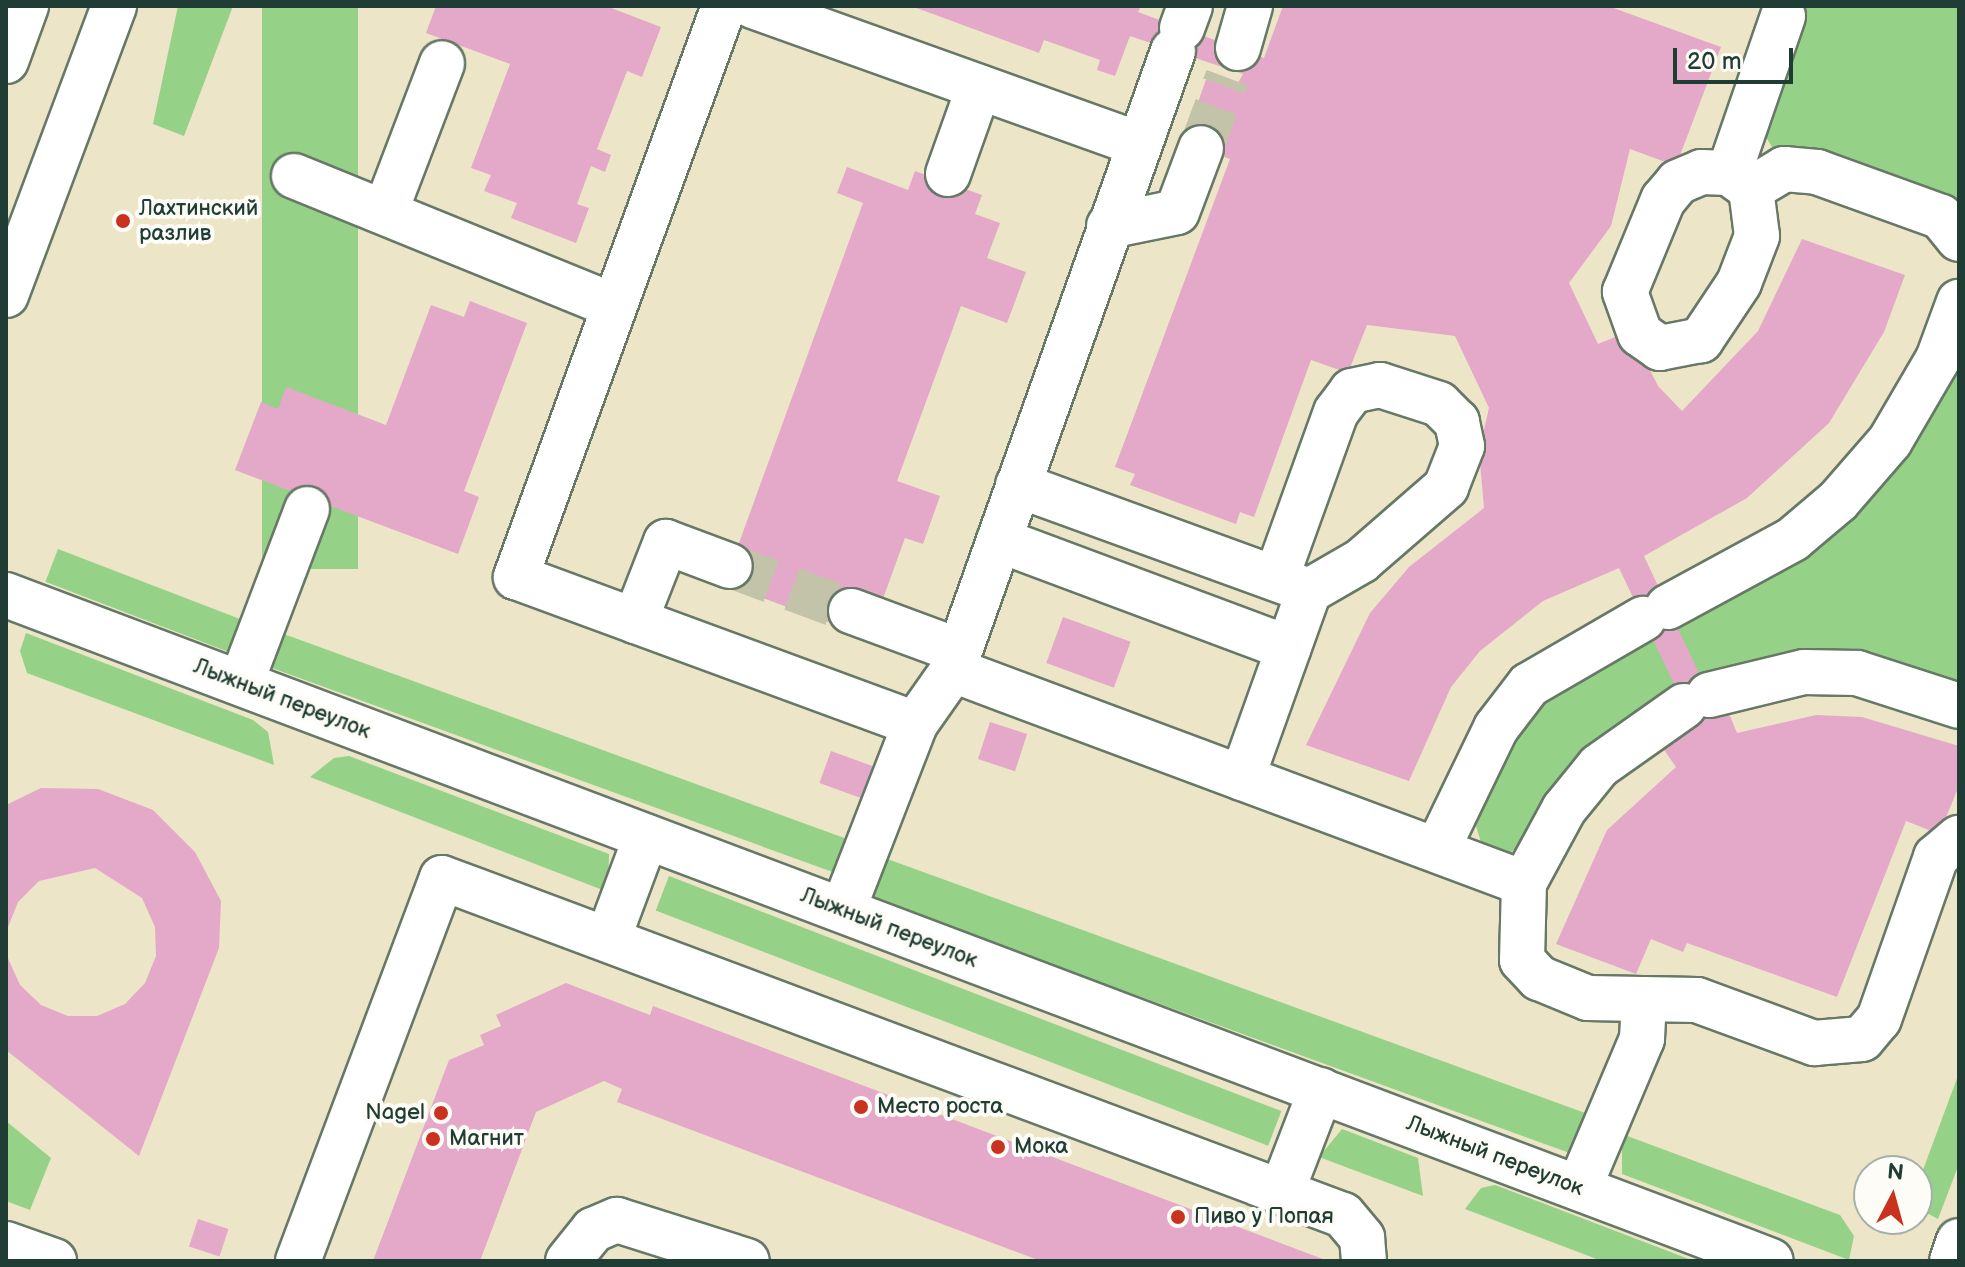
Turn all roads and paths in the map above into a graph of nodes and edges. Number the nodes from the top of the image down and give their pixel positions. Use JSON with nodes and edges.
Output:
{"nodes":[{"id":1,"x":26,"y":6,"type":"edge"},
{"id":2,"x":114,"y":6,"type":"edge"},
{"id":3,"x":724,"y":6,"type":"edge"},
{"id":4,"x":753,"y":6,"type":"edge"},
{"id":5,"x":1250,"y":6,"type":"edge"},
{"id":6,"x":1775,"y":9,"type":"edge"},
{"id":7,"x":801,"y":14,"type":"edge"},
{"id":8,"x":1182,"y":28,"type":"edge"},
{"id":9,"x":6,"y":61,"type":"edge"},
{"id":10,"x":442,"y":63,"type":"dead end"},
{"id":11,"x":1232,"y":65,"type":"tunnel mouth"},
{"id":12,"x":979,"y":87,"type":"junction"},
{"id":13,"x":1138,"y":144,"type":"junction"},
{"id":14,"x":1201,"y":148,"type":"tunnel mouth"},
{"id":15,"x":948,"y":174,"type":"dead end"},
{"id":16,"x":294,"y":176,"type":"dead end"},
{"id":17,"x":386,"y":210,"type":"junction"},
{"id":18,"x":1109,"y":226,"type":"junction"},
{"id":19,"x":1959,"y":239,"type":"edge"},
{"id":20,"x":6,"y":295,"type":"edge"},
{"id":21,"x":1959,"y":302,"type":"edge"},
{"id":22,"x":614,"y":306,"type":"junction"},
{"id":23,"x":1018,"y":485,"type":"junction"},
{"id":24,"x":307,"y":509,"type":"dead end"},
{"id":25,"x":999,"y":540,"type":"junction"},
{"id":26,"x":730,"y":566,"type":"tunnel mouth"},
{"id":27,"x":1292,"y":585,"type":"junction"},
{"id":28,"x":6,"y":595,"type":"edge"},
{"id":29,"x":851,"y":611,"type":"tunnel mouth"},
{"id":30,"x":635,"y":621,"type":"junction"},
{"id":31,"x":1288,"y":648,"type":"junction"},
{"id":32,"x":956,"y":661,"type":"junction"},
{"id":33,"x":241,"y":683,"type":"junction"},
{"id":34,"x":1959,"y":706,"type":"edge"},
{"id":35,"x":915,"y":724,"type":"junction"},
{"id":36,"x":1242,"y":778,"type":"junction"},
{"id":37,"x":646,"y":837,"type":"junction"},
{"id":38,"x":1959,"y":838,"type":"edge"},
{"id":39,"x":1437,"y":850,"type":"junction"},
{"id":40,"x":1524,"y":883,"type":"junction"},
{"id":41,"x":843,"y":910,"type":"junction"},
{"id":42,"x":608,"y":939,"type":"junction"},
{"id":43,"x":1644,"y":999,"type":"junction"},
{"id":44,"x":1321,"y":1090,"type":"junction"},
{"id":45,"x":1579,"y":1188,"type":"junction"},
{"id":46,"x":1282,"y":1191,"type":"junction"},
{"id":47,"x":1959,"y":1241,"type":"edge"},
{"id":48,"x":6,"y":1244,"type":"edge"},
{"id":49,"x":294,"y":1256,"type":"edge"},
{"id":50,"x":54,"y":1261,"type":"edge"},
{"id":51,"x":568,"y":1261,"type":"edge"},
{"id":52,"x":747,"y":1261,"type":"edge"},
{"id":53,"x":1364,"y":1261,"type":"edge"},
{"id":54,"x":1771,"y":1261,"type":"edge"},
{"id":55,"x":1952,"y":1261,"type":"edge"}],
"edges":[{"from":1,"to":9,"type":"street"},
{"from":2,"to":20,"type":"street"},
{"from":3,"to":22,"type":"street"},
{"from":4,"to":7,"type":"street"},
{"from":5,"to":11,"type":"street"},
{"from":6,"to":19,"type":"street"},
{"from":7,"to":12,"type":"street"},
{"from":8,"to":13,"type":"street"},
{"from":10,"to":17,"type":"street"},
{"from":12,"to":13,"type":"street"},
{"from":12,"to":15,"type":"street"},
{"from":13,"to":18,"type":"street"},
{"from":14,"to":18,"type":"street"},
{"from":16,"to":17,"type":"street"},
{"from":17,"to":22,"type":"street"},
{"from":18,"to":23,"type":"street"},
{"from":21,"to":39,"type":"street"},
{"from":22,"to":30,"type":"street"},
{"from":23,"to":25,"type":"street"},
{"from":23,"to":27,"type":"street"},
{"from":24,"to":33,"type":"street"},
{"from":25,"to":31,"type":"street"},
{"from":25,"to":32,"type":"street"},
{"from":26,"to":30,"type":"street"},
{"from":27,"to":27,"type":"street"},
{"from":27,"to":31,"type":"street"},
{"from":28,"to":33,"type":"street","name":"Лыжный переулок"},
{"from":29,"to":32,"type":"street"},
{"from":30,"to":35,"type":"street"},
{"from":31,"to":36,"type":"street"},
{"from":32,"to":35,"type":"street"},
{"from":32,"to":36,"type":"street"},
{"from":33,"to":37,"type":"street","name":"Лыжный переулок"},
{"from":34,"to":40,"type":"street"},
{"from":35,"to":41,"type":"street"},
{"from":36,"to":39,"type":"street"},
{"from":37,"to":41,"type":"street","name":"Лыжный переулок"},
{"from":37,"to":42,"type":"street"},
{"from":38,"to":43,"type":"street"},
{"from":39,"to":40,"type":"street"},
{"from":40,"to":43,"type":"street"},
{"from":41,"to":44,"type":"street","name":"Лыжный переулок"},
{"from":42,"to":46,"type":"street"},
{"from":42,"to":49,"type":"street"},
{"from":43,"to":45,"type":"street"},
{"from":44,"to":45,"type":"street","name":"Лыжный переулок"},
{"from":44,"to":46,"type":"street"},
{"from":45,"to":54,"type":"street","name":"Лыжный переулок"},
{"from":46,"to":53,"type":"street"},
{"from":47,"to":55,"type":"street"},
{"from":48,"to":50,"type":"street"},
{"from":51,"to":52,"type":"street"}]}
